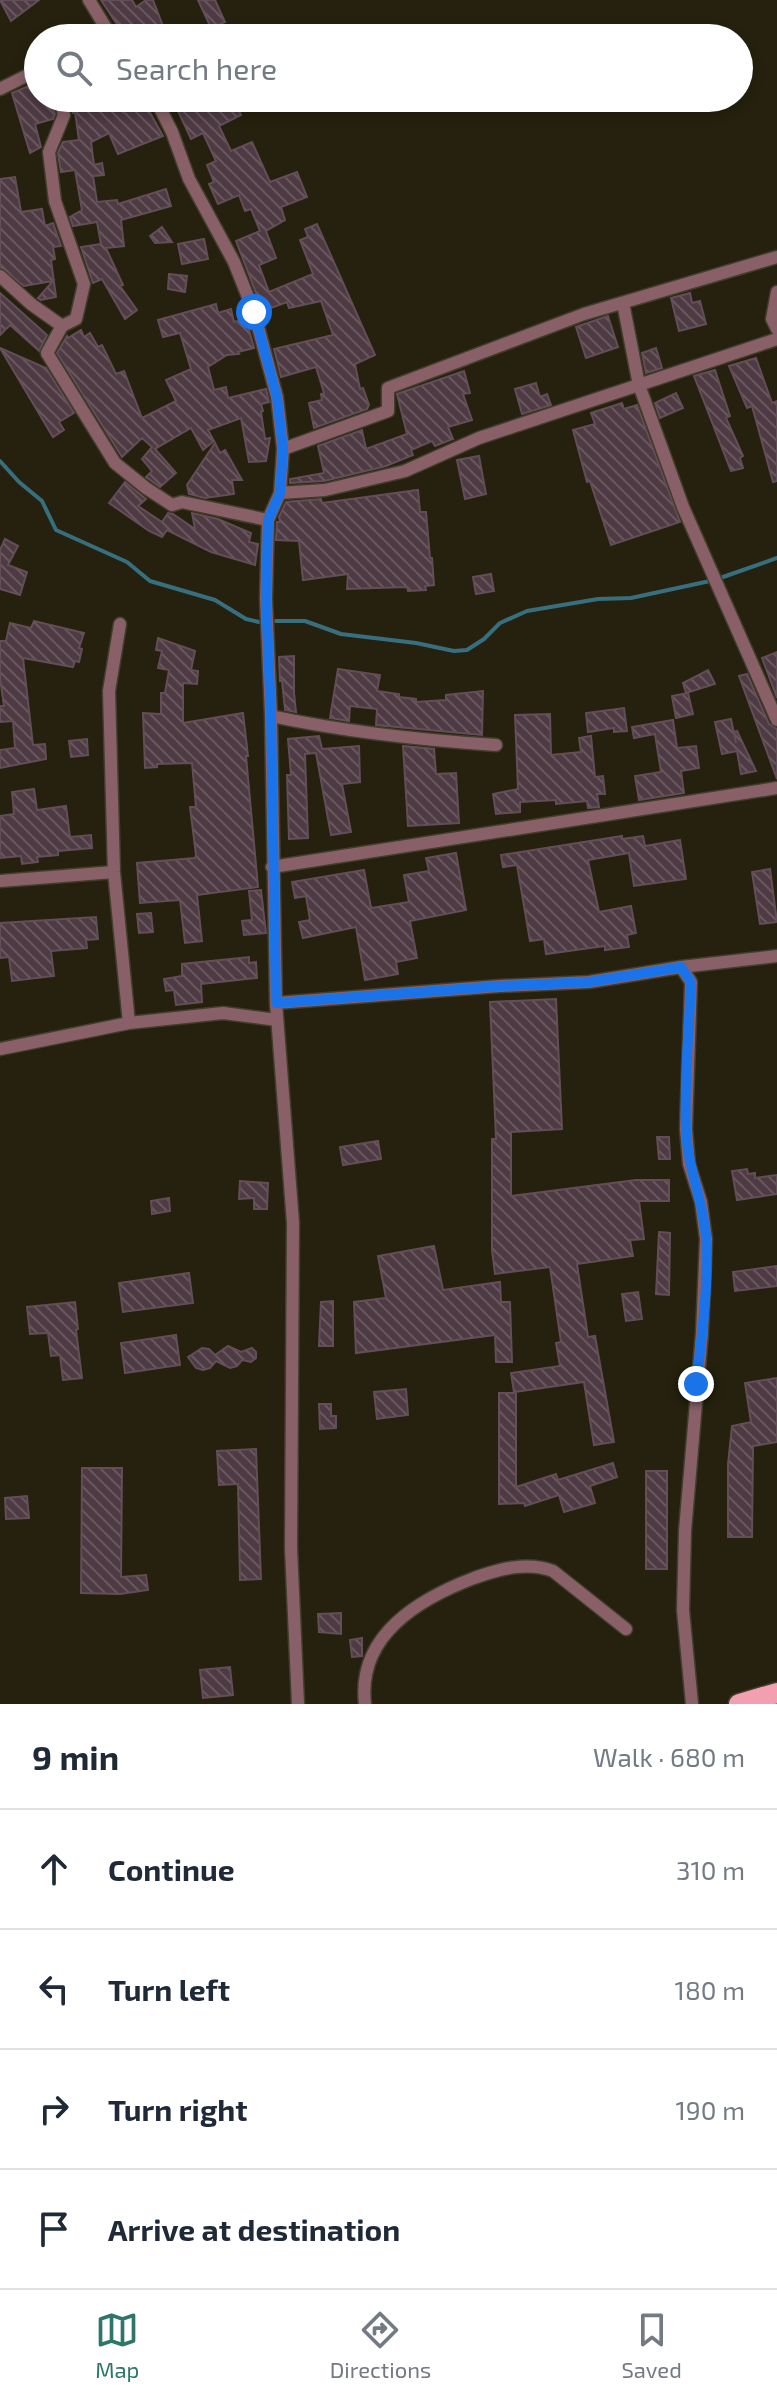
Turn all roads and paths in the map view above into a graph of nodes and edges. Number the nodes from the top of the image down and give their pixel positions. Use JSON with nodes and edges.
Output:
{"nodes":[{"id":1,"x":89,"y":0,"type":"edge"},
{"id":2,"x":104,"y":24,"type":"edge"},
{"id":3,"x":24,"y":77,"type":"edge"},
{"id":4,"x":0,"y":89,"type":"edge"},
{"id":5,"x":63,"y":112,"type":"edge"},
{"id":6,"x":162,"y":112,"type":"edge"},
{"id":7,"x":777,"y":257,"type":"edge"},
{"id":8,"x":0,"y":276,"type":"edge"},
{"id":9,"x":777,"y":292,"type":"edge"},
{"id":10,"x":623,"y":303,"type":"junction"},
{"id":11,"x":62,"y":326,"type":"junction"},
{"id":12,"x":777,"y":329,"type":"edge"},
{"id":13,"x":777,"y":339,"type":"edge"},
{"id":14,"x":639,"y":385,"type":"junction"},
{"id":15,"x":283,"y":449,"type":"junction"},
{"id":16,"x":280,"y":493,"type":"junction"},
{"id":17,"x":268,"y":520,"type":"junction"},
{"id":18,"x":120,"y":624,"type":"dead end"},
{"id":19,"x":271,"y":716,"type":"junction"},
{"id":20,"x":777,"y":720,"type":"edge"},
{"id":21,"x":496,"y":745,"type":"dead end"},
{"id":22,"x":777,"y":788,"type":"edge"},
{"id":23,"x":272,"y":867,"type":"junction"},
{"id":24,"x":114,"y":872,"type":"junction"},
{"id":25,"x":0,"y":881,"type":"edge"},
{"id":26,"x":777,"y":956,"type":"edge"},
{"id":27,"x":716,"y":964,"type":"junction"},
{"id":28,"x":681,"y":967,"type":"junction"},
{"id":29,"x":691,"y":982,"type":"junction"},
{"id":30,"x":276,"y":1003,"type":"junction"},
{"id":31,"x":277,"y":1020,"type":"junction"},
{"id":32,"x":129,"y":1023,"type":"junction"},
{"id":33,"x":0,"y":1049,"type":"edge"},
{"id":34,"x":626,"y":1629,"type":"dead end"},
{"id":35,"x":777,"y":1693,"type":"edge"},
{"id":36,"x":298,"y":1704,"type":"edge"},
{"id":37,"x":365,"y":1704,"type":"edge"},
{"id":38,"x":692,"y":1704,"type":"edge"},
{"id":39,"x":739,"y":1704,"type":"edge"}],
"edges":[{"from":1,"to":2,"type":"street"},
{"from":3,"to":4,"type":"street"},
{"from":5,"to":11,"type":"street"},
{"from":6,"to":15,"type":"street"},
{"from":7,"to":10,"type":"street"},
{"from":8,"to":11,"type":"street"},
{"from":9,"to":12,"type":"street"},
{"from":10,"to":14,"type":"street"},
{"from":10,"to":15,"type":"street"},
{"from":11,"to":17,"type":"street"},
{"from":13,"to":14,"type":"street"},
{"from":14,"to":16,"type":"street"},
{"from":14,"to":20,"type":"street"},
{"from":15,"to":16,"type":"street"},
{"from":16,"to":17,"type":"street"},
{"from":17,"to":19,"type":"street"},
{"from":18,"to":24,"type":"street"},
{"from":19,"to":21,"type":"street"},
{"from":19,"to":23,"type":"street"},
{"from":22,"to":23,"type":"street"},
{"from":23,"to":30,"type":"street"},
{"from":24,"to":25,"type":"street"},
{"from":24,"to":32,"type":"street"},
{"from":26,"to":27,"type":"street"},
{"from":27,"to":28,"type":"street"},
{"from":27,"to":29,"type":"street"},
{"from":28,"to":29,"type":"street"},
{"from":28,"to":30,"type":"street"},
{"from":29,"to":38,"type":"street"},
{"from":30,"to":31,"type":"street"},
{"from":31,"to":32,"type":"street"},
{"from":31,"to":36,"type":"street"},
{"from":32,"to":33,"type":"street"},
{"from":34,"to":37,"type":"street"},
{"from":35,"to":39,"type":"main road"}]}
